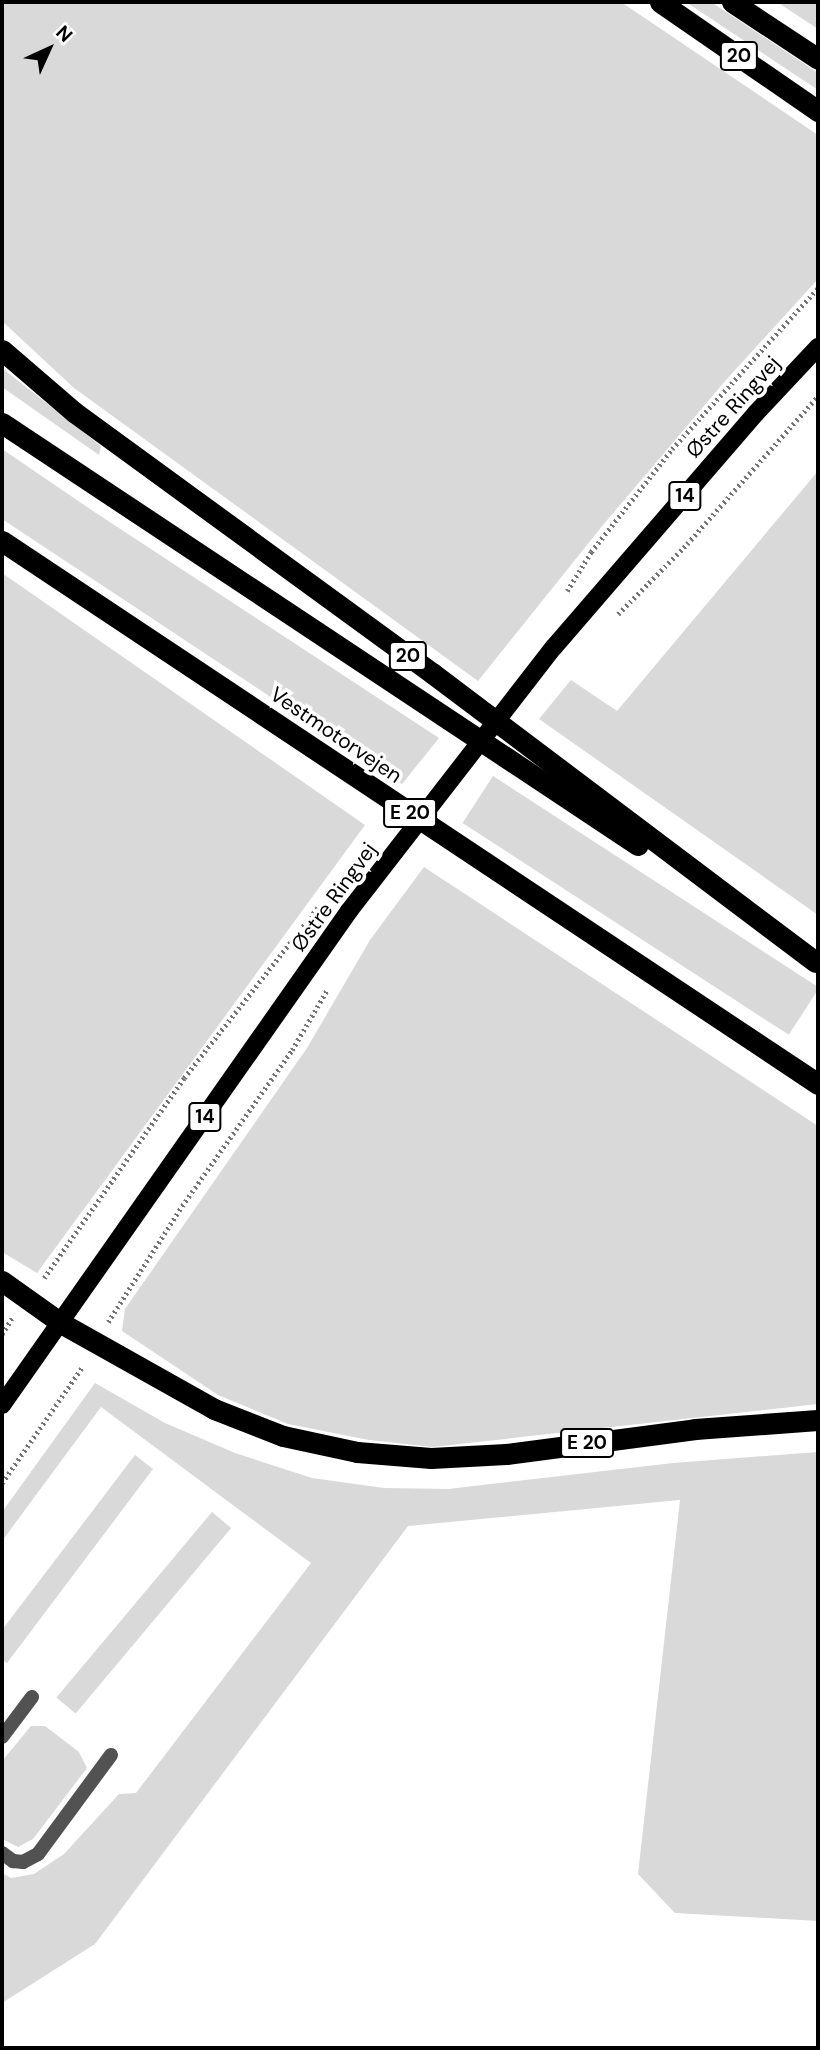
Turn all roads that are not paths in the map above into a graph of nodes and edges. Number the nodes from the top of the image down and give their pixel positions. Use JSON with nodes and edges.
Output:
{"nodes":[{"id":1,"x":660,"y":2,"type":"edge"},
{"id":2,"x":732,"y":2,"type":"edge"},
{"id":3,"x":818,"y":59,"type":"edge"},
{"id":4,"x":818,"y":111,"type":"edge"},
{"id":5,"x":818,"y":346,"type":"edge"},
{"id":6,"x":2,"y":350,"type":"edge"},
{"id":7,"x":2,"y":423,"type":"edge"},
{"id":8,"x":2,"y":541,"type":"edge"},
{"id":9,"x":817,"y":963,"type":"edge"},
{"id":10,"x":818,"y":1084,"type":"edge"},
{"id":11,"x":2,"y":1281,"type":"edge"},
{"id":12,"x":61,"y":1323,"type":"junction"},
{"id":13,"x":2,"y":1405,"type":"edge"},
{"id":14,"x":818,"y":1420,"type":"edge"},
{"id":15,"x":32,"y":1697,"type":"dead end"},
{"id":16,"x":2,"y":1737,"type":"edge"},
{"id":17,"x":111,"y":1755,"type":"dead end"},
{"id":18,"x":2,"y":1853,"type":"edge"}],
"edges":[{"from":1,"to":4,"type":"highway","number":"20"},
{"from":2,"to":3,"type":"highway","number":"20"},
{"from":5,"to":12,"type":"main road","name":"Østre Ringvej","number":"14"},
{"from":6,"to":9,"type":"highway","number":"20"},
{"from":7,"to":9,"type":"highway"},
{"from":8,"to":10,"type":"highway","name":"Vestmotorvejen","number":"E 20"},
{"from":11,"to":12,"type":"highway"},
{"from":12,"to":13,"type":"main road","name":"Østre Ringvej","number":"14"},
{"from":12,"to":14,"type":"highway","number":"E 20"},
{"from":15,"to":16,"type":"lane"},
{"from":17,"to":18,"type":"lane"}]}
